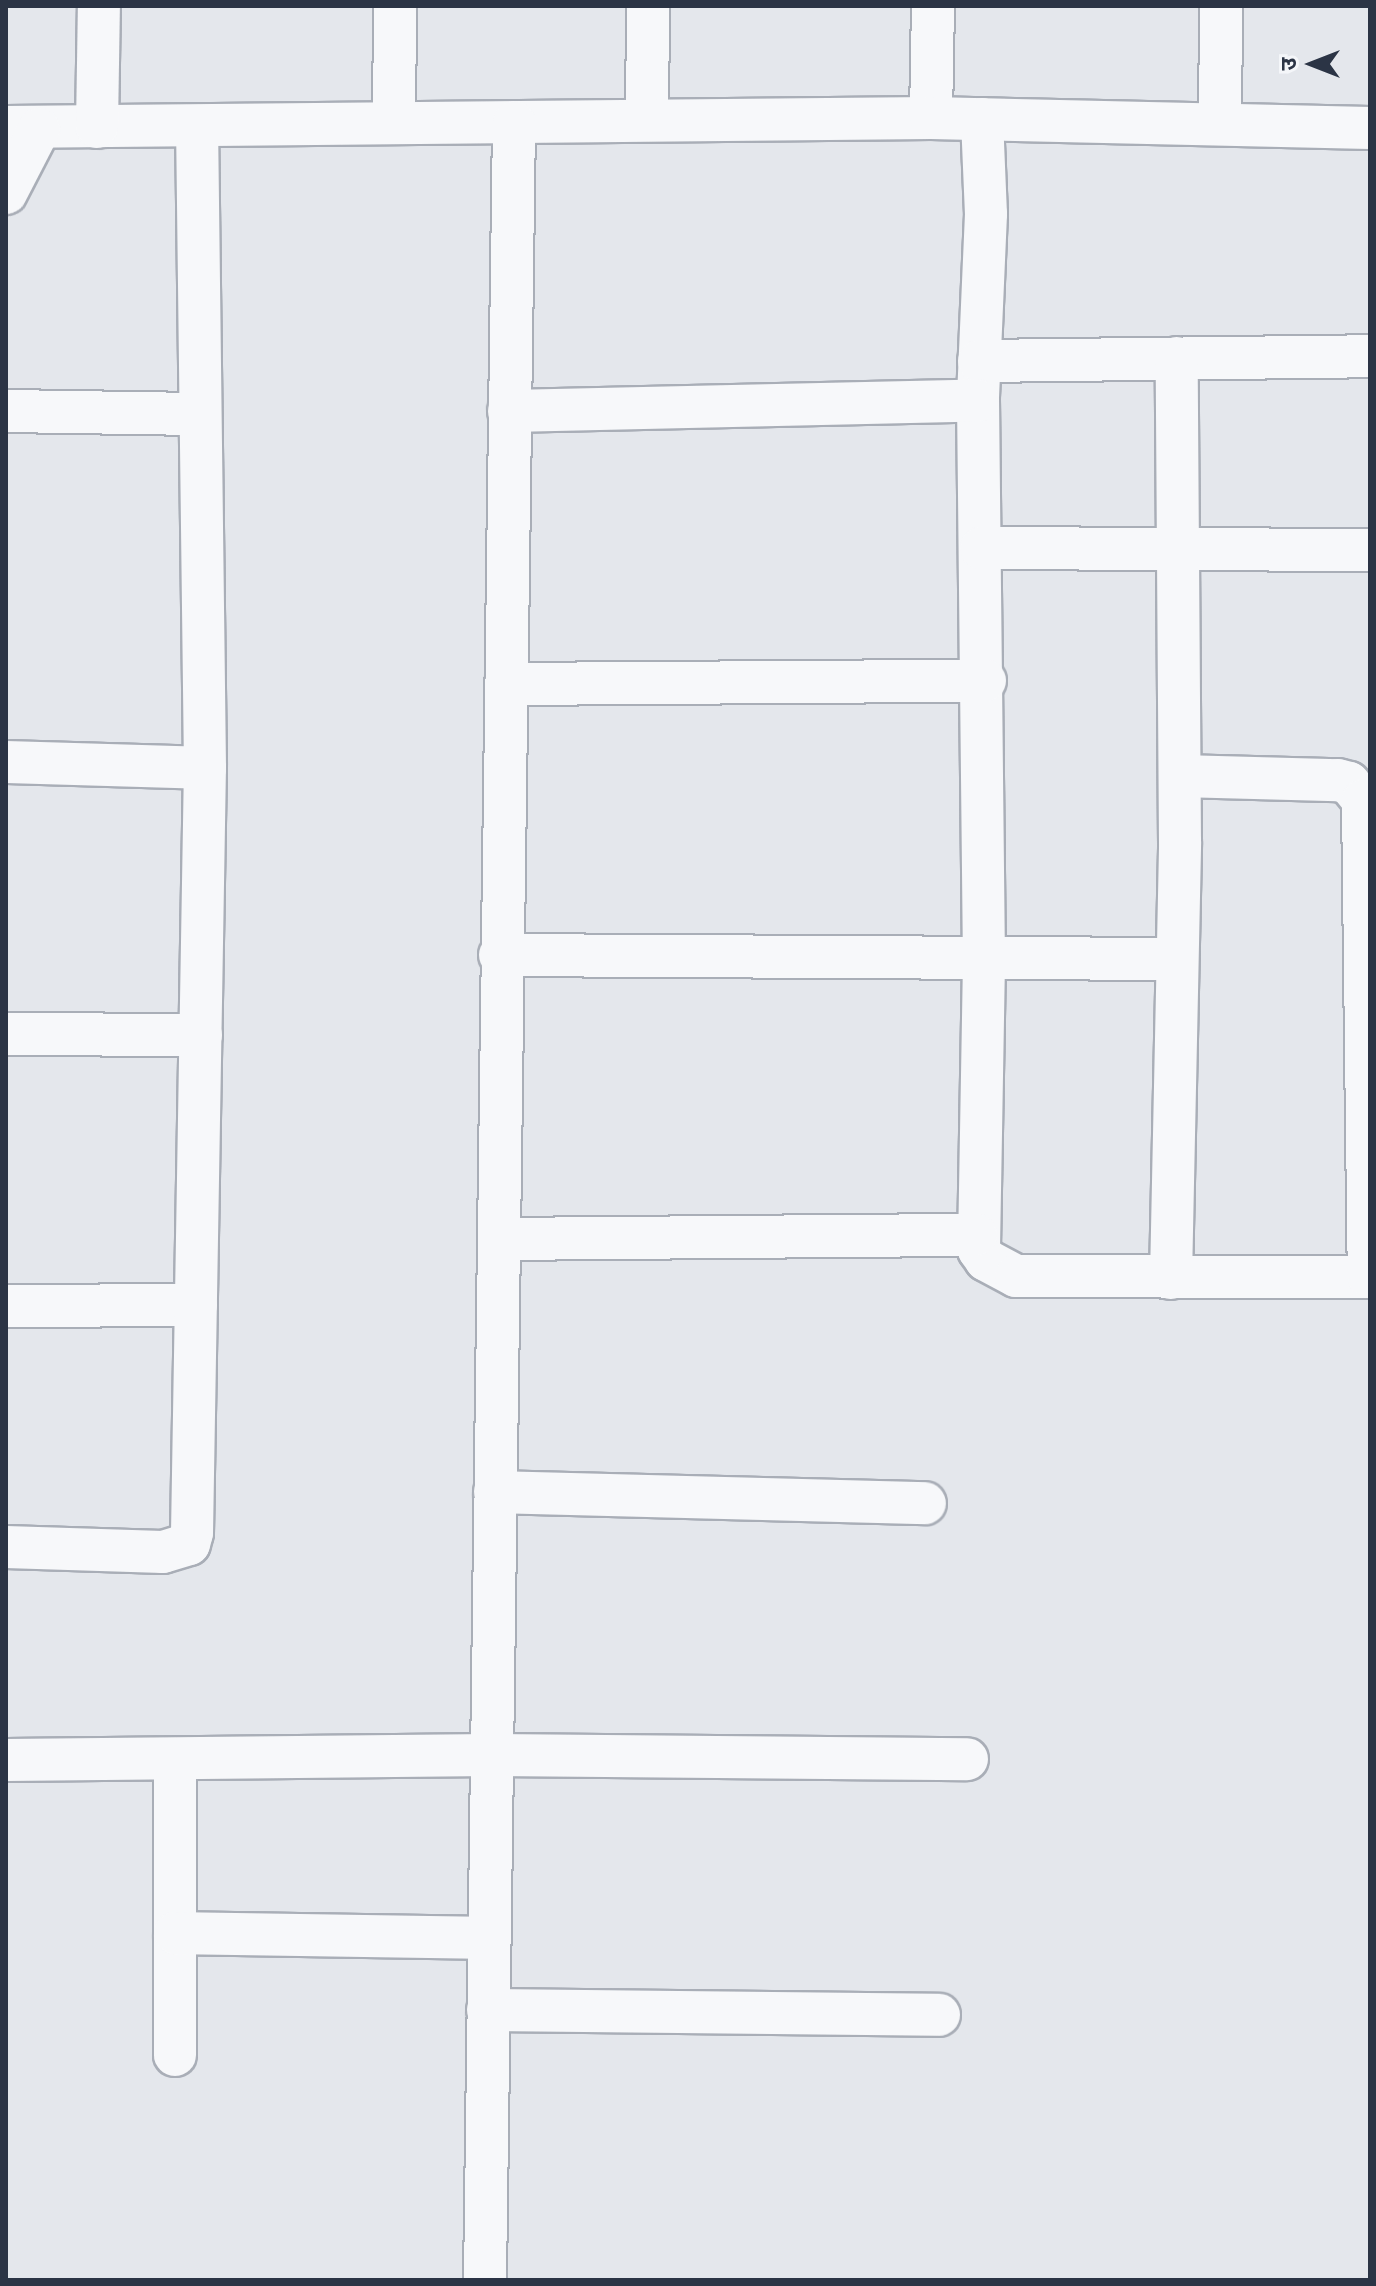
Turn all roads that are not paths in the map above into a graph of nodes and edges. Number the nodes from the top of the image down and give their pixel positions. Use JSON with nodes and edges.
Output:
{"nodes":[{"id":1,"x":99,"y":6,"type":"edge"},
{"id":2,"x":395,"y":6,"type":"edge"},
{"id":3,"x":648,"y":6,"type":"edge"},
{"id":4,"x":933,"y":6,"type":"edge"},
{"id":5,"x":1221,"y":6,"type":"edge"},
{"id":6,"x":931,"y":118,"type":"junction"},
{"id":7,"x":982,"y":119,"type":"junction"},
{"id":8,"x":647,"y":120,"type":"junction"},
{"id":9,"x":514,"y":122,"type":"junction"},
{"id":10,"x":394,"y":123,"type":"junction"},
{"id":11,"x":1220,"y":124,"type":"junction"},
{"id":12,"x":197,"y":126,"type":"junction"},
{"id":13,"x":97,"y":127,"type":"junction"},
{"id":14,"x":23,"y":128,"type":"edge"},
{"id":15,"x":1370,"y":128,"type":"edge"},
{"id":16,"x":6,"y":193,"type":"edge"},
{"id":17,"x":1370,"y":356,"type":"edge"},
{"id":18,"x":1177,"y":358,"type":"junction"},
{"id":19,"x":978,"y":381,"type":"junction"},
{"id":20,"x":6,"y":411,"type":"edge"},
{"id":21,"x":509,"y":411,"type":"junction"},
{"id":22,"x":200,"y":414,"type":"junction"},
{"id":23,"x":981,"y":548,"type":"junction"},
{"id":24,"x":1179,"y":549,"type":"junction"},
{"id":25,"x":1370,"y":550,"type":"edge"},
{"id":26,"x":985,"y":681,"type":"junction"},
{"id":27,"x":506,"y":684,"type":"junction"},
{"id":28,"x":6,"y":762,"type":"edge"},
{"id":29,"x":205,"y":768,"type":"junction"},
{"id":30,"x":1180,"y":776,"type":"junction"},
{"id":31,"x":1364,"y":788,"type":"edge"},
{"id":32,"x":500,"y":955,"type":"junction"},
{"id":33,"x":1175,"y":959,"type":"junction"},
{"id":34,"x":984,"y":961,"type":"junction"},
{"id":35,"x":6,"y":1034,"type":"edge"},
{"id":36,"x":201,"y":1035,"type":"junction"},
{"id":37,"x":976,"y":1235,"type":"junction"},
{"id":38,"x":499,"y":1239,"type":"junction"},
{"id":39,"x":1369,"y":1277,"type":"edge"},
{"id":40,"x":1171,"y":1278,"type":"junction"},
{"id":41,"x":196,"y":1305,"type":"junction"},
{"id":42,"x":6,"y":1306,"type":"edge"},
{"id":43,"x":495,"y":1492,"type":"junction"},
{"id":44,"x":925,"y":1503,"type":"dead end"},
{"id":45,"x":6,"y":1547,"type":"edge"},
{"id":46,"x":492,"y":1755,"type":"junction"},
{"id":47,"x":175,"y":1759,"type":"junction"},
{"id":48,"x":967,"y":1759,"type":"dead end"},
{"id":49,"x":6,"y":1760,"type":"edge"},
{"id":50,"x":175,"y":1933,"type":"junction"},
{"id":51,"x":489,"y":1938,"type":"junction"},
{"id":52,"x":488,"y":2010,"type":"junction"},
{"id":53,"x":939,"y":2015,"type":"dead end"},
{"id":54,"x":175,"y":2055,"type":"dead end"},
{"id":55,"x":485,"y":2280,"type":"edge"}],
"edges":[{"from":1,"to":13,"type":"street"},
{"from":2,"to":10,"type":"street"},
{"from":3,"to":8,"type":"street"},
{"from":4,"to":6,"type":"street"},
{"from":5,"to":11,"type":"street"},
{"from":6,"to":7,"type":"street"},
{"from":6,"to":8,"type":"street"},
{"from":7,"to":11,"type":"street"},
{"from":7,"to":19,"type":"street"},
{"from":8,"to":9,"type":"street"},
{"from":9,"to":10,"type":"street"},
{"from":9,"to":21,"type":"street"},
{"from":10,"to":12,"type":"street"},
{"from":11,"to":15,"type":"street"},
{"from":12,"to":13,"type":"street"},
{"from":12,"to":22,"type":"street"},
{"from":13,"to":14,"type":"street"},
{"from":14,"to":16,"type":"street"},
{"from":17,"to":18,"type":"street"},
{"from":18,"to":19,"type":"street"},
{"from":18,"to":24,"type":"street"},
{"from":19,"to":21,"type":"street"},
{"from":19,"to":23,"type":"street"},
{"from":20,"to":22,"type":"street"},
{"from":21,"to":27,"type":"street"},
{"from":22,"to":29,"type":"street"},
{"from":23,"to":24,"type":"street"},
{"from":23,"to":26,"type":"street"},
{"from":24,"to":25,"type":"street"},
{"from":24,"to":30,"type":"street"},
{"from":26,"to":27,"type":"street"},
{"from":26,"to":34,"type":"street"},
{"from":27,"to":32,"type":"street"},
{"from":28,"to":29,"type":"street"},
{"from":29,"to":36,"type":"street"},
{"from":30,"to":31,"type":"street"},
{"from":30,"to":33,"type":"street"},
{"from":31,"to":39,"type":"street"},
{"from":32,"to":34,"type":"street"},
{"from":32,"to":38,"type":"street"},
{"from":33,"to":34,"type":"street"},
{"from":33,"to":40,"type":"street"},
{"from":34,"to":37,"type":"street"},
{"from":35,"to":36,"type":"street"},
{"from":36,"to":41,"type":"street"},
{"from":37,"to":38,"type":"street"},
{"from":37,"to":40,"type":"street"},
{"from":38,"to":43,"type":"street"},
{"from":39,"to":40,"type":"street"},
{"from":41,"to":42,"type":"street"},
{"from":41,"to":45,"type":"street"},
{"from":43,"to":44,"type":"street"},
{"from":43,"to":46,"type":"street"},
{"from":46,"to":47,"type":"street"},
{"from":46,"to":48,"type":"street"},
{"from":46,"to":51,"type":"street"},
{"from":47,"to":49,"type":"street"},
{"from":47,"to":50,"type":"street"},
{"from":50,"to":51,"type":"street"},
{"from":50,"to":54,"type":"street"},
{"from":51,"to":52,"type":"street"},
{"from":52,"to":53,"type":"street"},
{"from":52,"to":55,"type":"street"}]}
